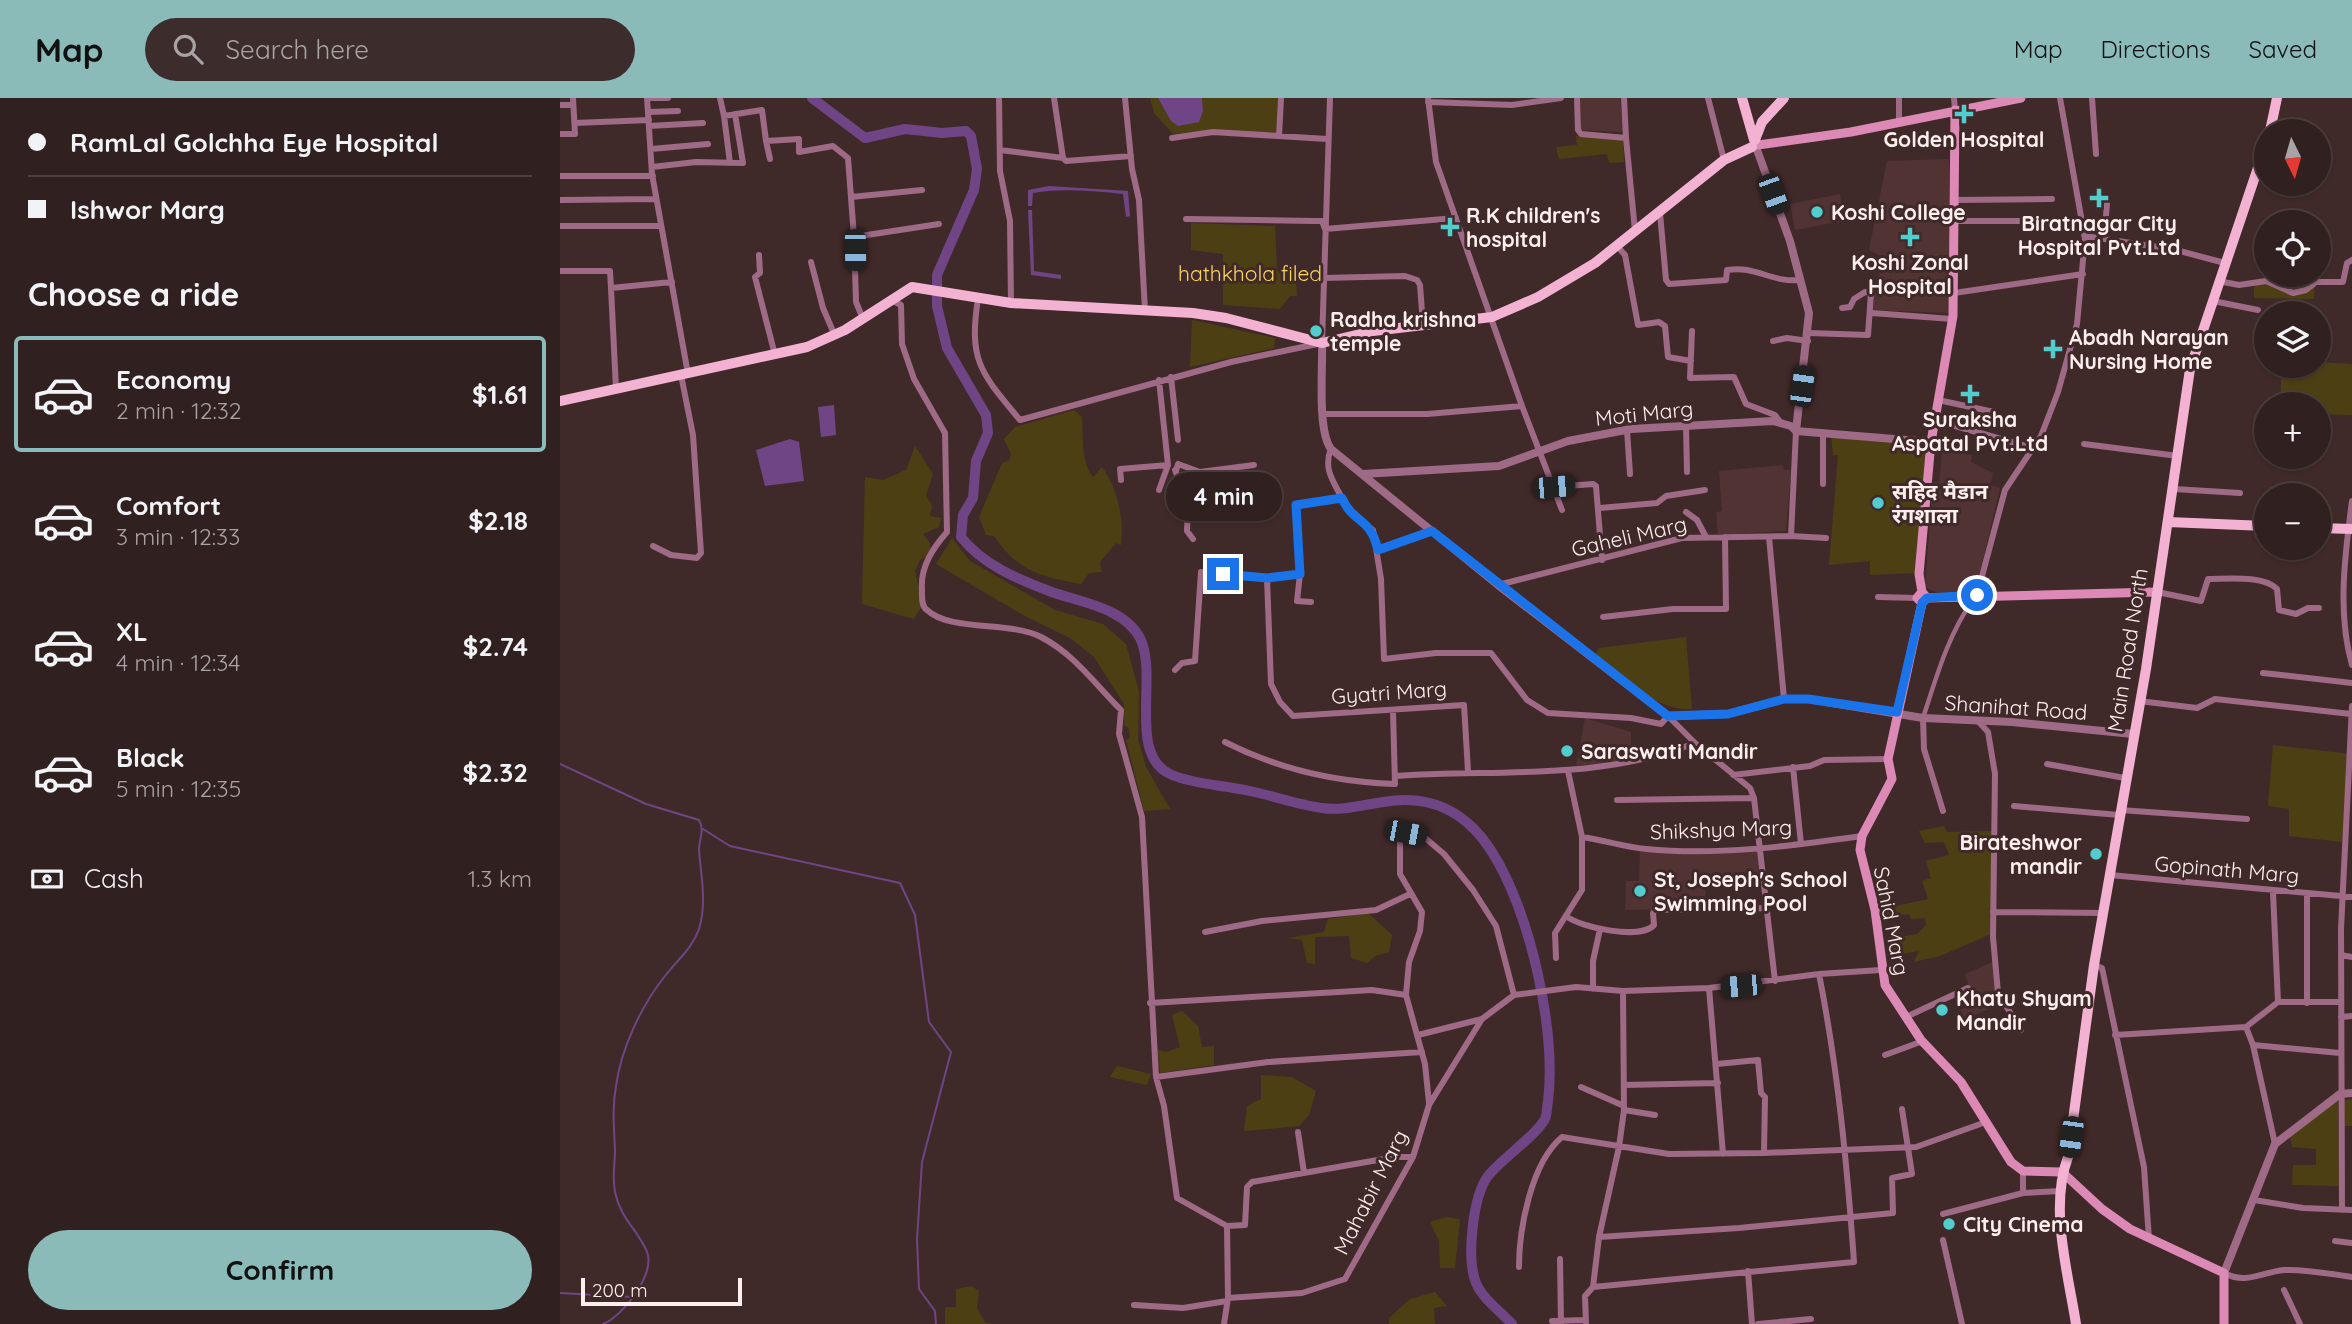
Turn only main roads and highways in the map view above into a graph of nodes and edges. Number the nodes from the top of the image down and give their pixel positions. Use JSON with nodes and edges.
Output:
{"nodes":[{"id":1,"x":1742,"y":98,"type":"edge"},
{"id":2,"x":1784,"y":98,"type":"edge"},
{"id":3,"x":2021,"y":98,"type":"edge"},
{"id":4,"x":2277,"y":98,"type":"edge"},
{"id":5,"x":1982,"y":101,"type":"edge"},
{"id":6,"x":1955,"y":110,"type":"junction"},
{"id":7,"x":2273,"y":119,"type":"edge"},
{"id":8,"x":1755,"y":144,"type":"junction"},
{"id":9,"x":2254,"y":179,"type":"edge"},
{"id":10,"x":560,"y":401,"type":"edge"},
{"id":11,"x":2168,"y":522,"type":"junction"},
{"id":12,"x":2254,"y":526,"type":"edge"},
{"id":13,"x":2331,"y":528,"type":"edge"},
{"id":14,"x":2350,"y":529,"type":"edge"},
{"id":15,"x":2156,"y":592,"type":"junction"},
{"id":16,"x":1922,"y":598,"type":"junction"},
{"id":17,"x":2063,"y":1172,"type":"junction"},
{"id":18,"x":2076,"y":1324,"type":"edge"},
{"id":19,"x":2224,"y":1324,"type":"edge"}],
"edges":[{"from":1,"to":8,"type":"main road"},
{"from":2,"to":8,"type":"main road"},
{"from":3,"to":5,"type":"main road"},
{"from":4,"to":7,"type":"main road"},
{"from":5,"to":6,"type":"main road"},
{"from":6,"to":8,"type":"main road"},
{"from":6,"to":16,"type":"main road"},
{"from":8,"to":10,"type":"main road"},
{"from":9,"to":11,"type":"main road","name":"Main Road North"},
{"from":11,"to":12,"type":"main road"},
{"from":11,"to":15,"type":"main road","name":"Main Road North"},
{"from":13,"to":14,"type":"main road"},
{"from":15,"to":16,"type":"main road"},
{"from":15,"to":17,"type":"main road","name":"Main Road North"},
{"from":16,"to":17,"type":"main road","name":"Sahid Marg"},
{"from":17,"to":18,"type":"main road","name":"Main Road North"},
{"from":17,"to":19,"type":"main road"}]}
